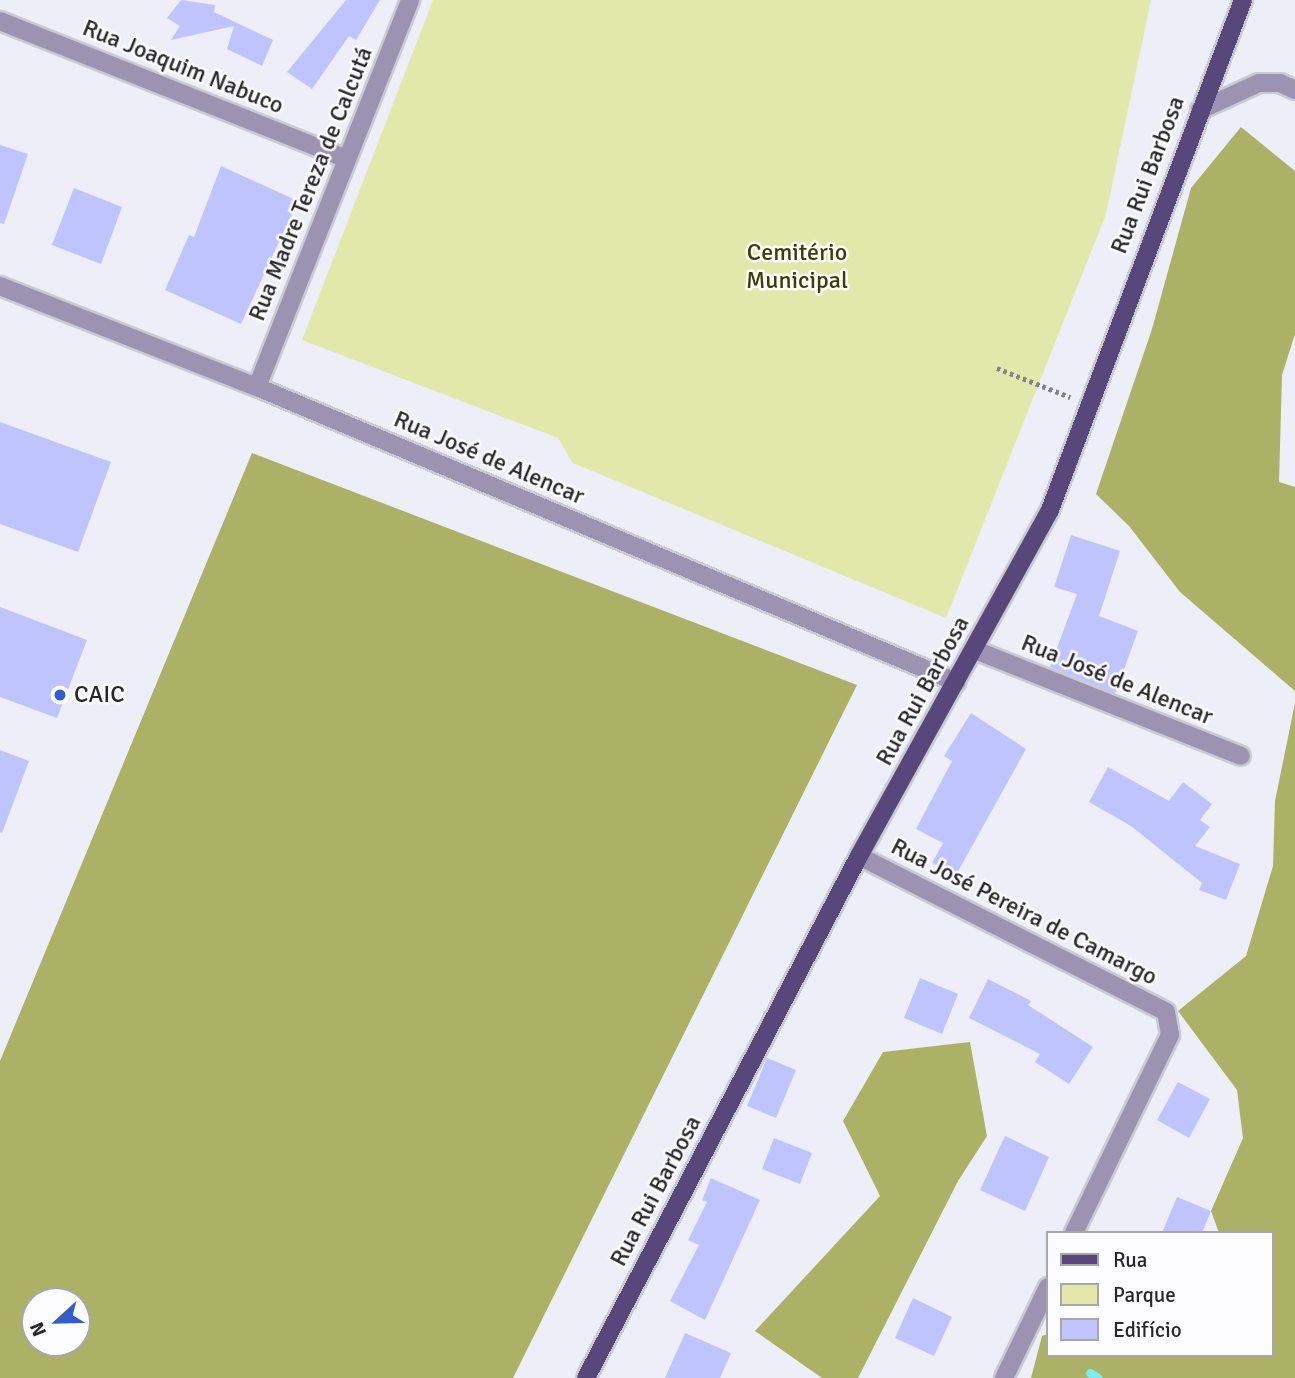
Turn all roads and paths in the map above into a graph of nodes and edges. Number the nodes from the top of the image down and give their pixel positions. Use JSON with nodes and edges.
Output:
{"nodes":[{"id":1,"x":410,"y":0,"type":"edge"},
{"id":2,"x":1243,"y":0,"type":"edge"},
{"id":3,"x":0,"y":21,"type":"edge"},
{"id":4,"x":1295,"y":90,"type":"edge"},
{"id":5,"x":1200,"y":110,"type":"junction"},
{"id":6,"x":347,"y":159,"type":"junction"},
{"id":7,"x":0,"y":286,"type":"edge"},
{"id":8,"x":996,"y":368,"type":"dead end"},
{"id":9,"x":257,"y":387,"type":"junction"},
{"id":10,"x":1088,"y":405,"type":"junction"},
{"id":11,"x":975,"y":650,"type":"junction"},
{"id":12,"x":956,"y":682,"type":"junction"},
{"id":13,"x":1241,"y":756,"type":"dead end"},
{"id":14,"x":859,"y":856,"type":"junction"},
{"id":15,"x":1075,"y":1231,"type":"edge"},
{"id":16,"x":1046,"y":1291,"type":"edge"},
{"id":17,"x":586,"y":1378,"type":"edge"},
{"id":18,"x":1004,"y":1378,"type":"edge"}],
"edges":[{"from":1,"to":6,"type":"street","name":"Rua Madre Tereza de Calcutá"},
{"from":2,"to":5,"type":"main road","name":"Rua Rui Barbosa"},
{"from":3,"to":6,"type":"street","name":"Rua Joaquim Nabuco"},
{"from":4,"to":5,"type":"street"},
{"from":5,"to":10,"type":"main road","name":"Rua Rui Barbosa"},
{"from":6,"to":9,"type":"street","name":"Rua Madre Tereza de Calcutá"},
{"from":7,"to":9,"type":"street","name":"Rua José de Alencar"},
{"from":8,"to":10,"type":"path"},
{"from":9,"to":12,"type":"street","name":"Rua José de Alencar"},
{"from":10,"to":11,"type":"main road","name":"Rua Rui Barbosa"},
{"from":11,"to":12,"type":"main road","name":"Rua Rui Barbosa"},
{"from":11,"to":13,"type":"street","name":"Rua José de Alencar"},
{"from":12,"to":14,"type":"main road","name":"Rua Rui Barbosa"},
{"from":14,"to":15,"type":"street","name":"Rua José Pereira de Camargo"},
{"from":14,"to":17,"type":"main road","name":"Rua Rui Barbosa"},
{"from":16,"to":18,"type":"street"}]}
